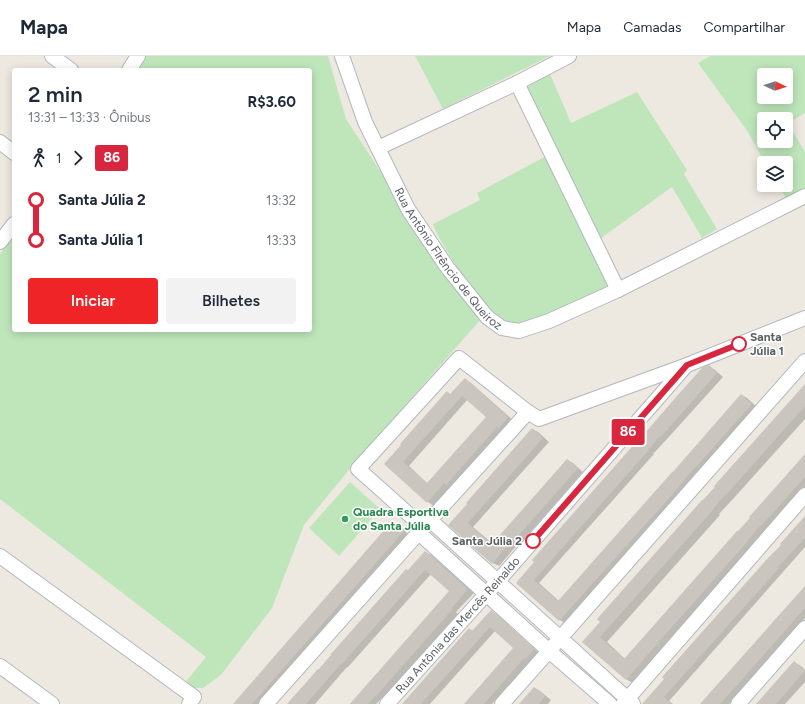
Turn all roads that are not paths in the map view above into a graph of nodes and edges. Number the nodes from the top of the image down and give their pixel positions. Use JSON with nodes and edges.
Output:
{"nodes":[{"id":1,"x":52,"y":56,"type":"edge"},
{"id":2,"x":138,"y":56,"type":"edge"},
{"id":3,"x":342,"y":56,"type":"edge"},
{"id":4,"x":569,"y":56,"type":"edge"},
{"id":5,"x":68,"y":68,"type":"edge"},
{"id":6,"x":130,"y":68,"type":"edge"},
{"id":7,"x":517,"y":83,"type":"junction"},
{"id":8,"x":0,"y":142,"type":"edge"},
{"id":9,"x":378,"y":148,"type":"junction"},
{"id":10,"x":12,"y":151,"type":"edge"},
{"id":11,"x":805,"y":196,"type":"edge"},
{"id":12,"x":12,"y":227,"type":"edge"},
{"id":13,"x":0,"y":242,"type":"edge"},
{"id":14,"x":618,"y":290,"type":"junction"},
{"id":15,"x":805,"y":318,"type":"edge"},
{"id":16,"x":805,"y":361,"type":"edge"},
{"id":17,"x":687,"y":365,"type":"junction"},
{"id":18,"x":528,"y":412,"type":"junction"},
{"id":19,"x":805,"y":495,"type":"edge"},
{"id":20,"x":414,"y":519,"type":"junction"},
{"id":21,"x":430,"y":520,"type":"junction"},
{"id":22,"x":418,"y":533,"type":"junction"},
{"id":23,"x":0,"y":556,"type":"edge"},
{"id":24,"x":498,"y":581,"type":"junction"},
{"id":25,"x":486,"y":594,"type":"junction"},
{"id":26,"x":805,"y":628,"type":"edge"},
{"id":27,"x":561,"y":638,"type":"junction"},
{"id":28,"x":549,"y":651,"type":"junction"},
{"id":29,"x":0,"y":666,"type":"edge"},
{"id":30,"x":628,"y":702,"type":"edge"},
{"id":31,"x":52,"y":704,"type":"edge"},
{"id":32,"x":189,"y":704,"type":"edge"},
{"id":33,"x":266,"y":704,"type":"edge"},
{"id":34,"x":387,"y":704,"type":"edge"},
{"id":35,"x":502,"y":704,"type":"edge"},
{"id":36,"x":610,"y":704,"type":"edge"},
{"id":37,"x":738,"y":704,"type":"edge"}],
"edges":[{"from":1,"to":5,"type":"street"},
{"from":2,"to":6,"type":"street"},
{"from":3,"to":9,"type":"street","name":"Rua Antônio Flrêncio de Queiroz"},
{"from":4,"to":7,"type":"street"},
{"from":7,"to":9,"type":"street"},
{"from":7,"to":14,"type":"street"},
{"from":8,"to":10,"type":"street"},
{"from":9,"to":14,"type":"street","name":"Rua Antônio Flrêncio de Queiroz"},
{"from":11,"to":14,"type":"street","name":"Rua Antônio Flrêncio de Queiroz"},
{"from":12,"to":13,"type":"street"},
{"from":15,"to":17,"type":"street"},
{"from":16,"to":27,"type":"street"},
{"from":17,"to":18,"type":"street"},
{"from":17,"to":24,"type":"street","name":"Rua Antônia das Mercês Reinaldo"},
{"from":18,"to":20,"type":"street"},
{"from":18,"to":21,"type":"street"},
{"from":19,"to":30,"type":"street"},
{"from":20,"to":21,"type":"street"},
{"from":20,"to":22,"type":"street"},
{"from":21,"to":22,"type":"street"},
{"from":21,"to":24,"type":"street"},
{"from":22,"to":25,"type":"street"},
{"from":22,"to":33,"type":"street"},
{"from":23,"to":32,"type":"street"},
{"from":24,"to":25,"type":"street","name":"Rua Antônia das Mercês Reinaldo"},
{"from":24,"to":27,"type":"street"},
{"from":25,"to":28,"type":"street"},
{"from":25,"to":34,"type":"street","name":"Rua Antônia das Mercês Reinaldo"},
{"from":26,"to":37,"type":"street"},
{"from":27,"to":28,"type":"street"},
{"from":27,"to":30,"type":"street"},
{"from":28,"to":35,"type":"street"},
{"from":28,"to":36,"type":"street"},
{"from":29,"to":31,"type":"street"}]}
